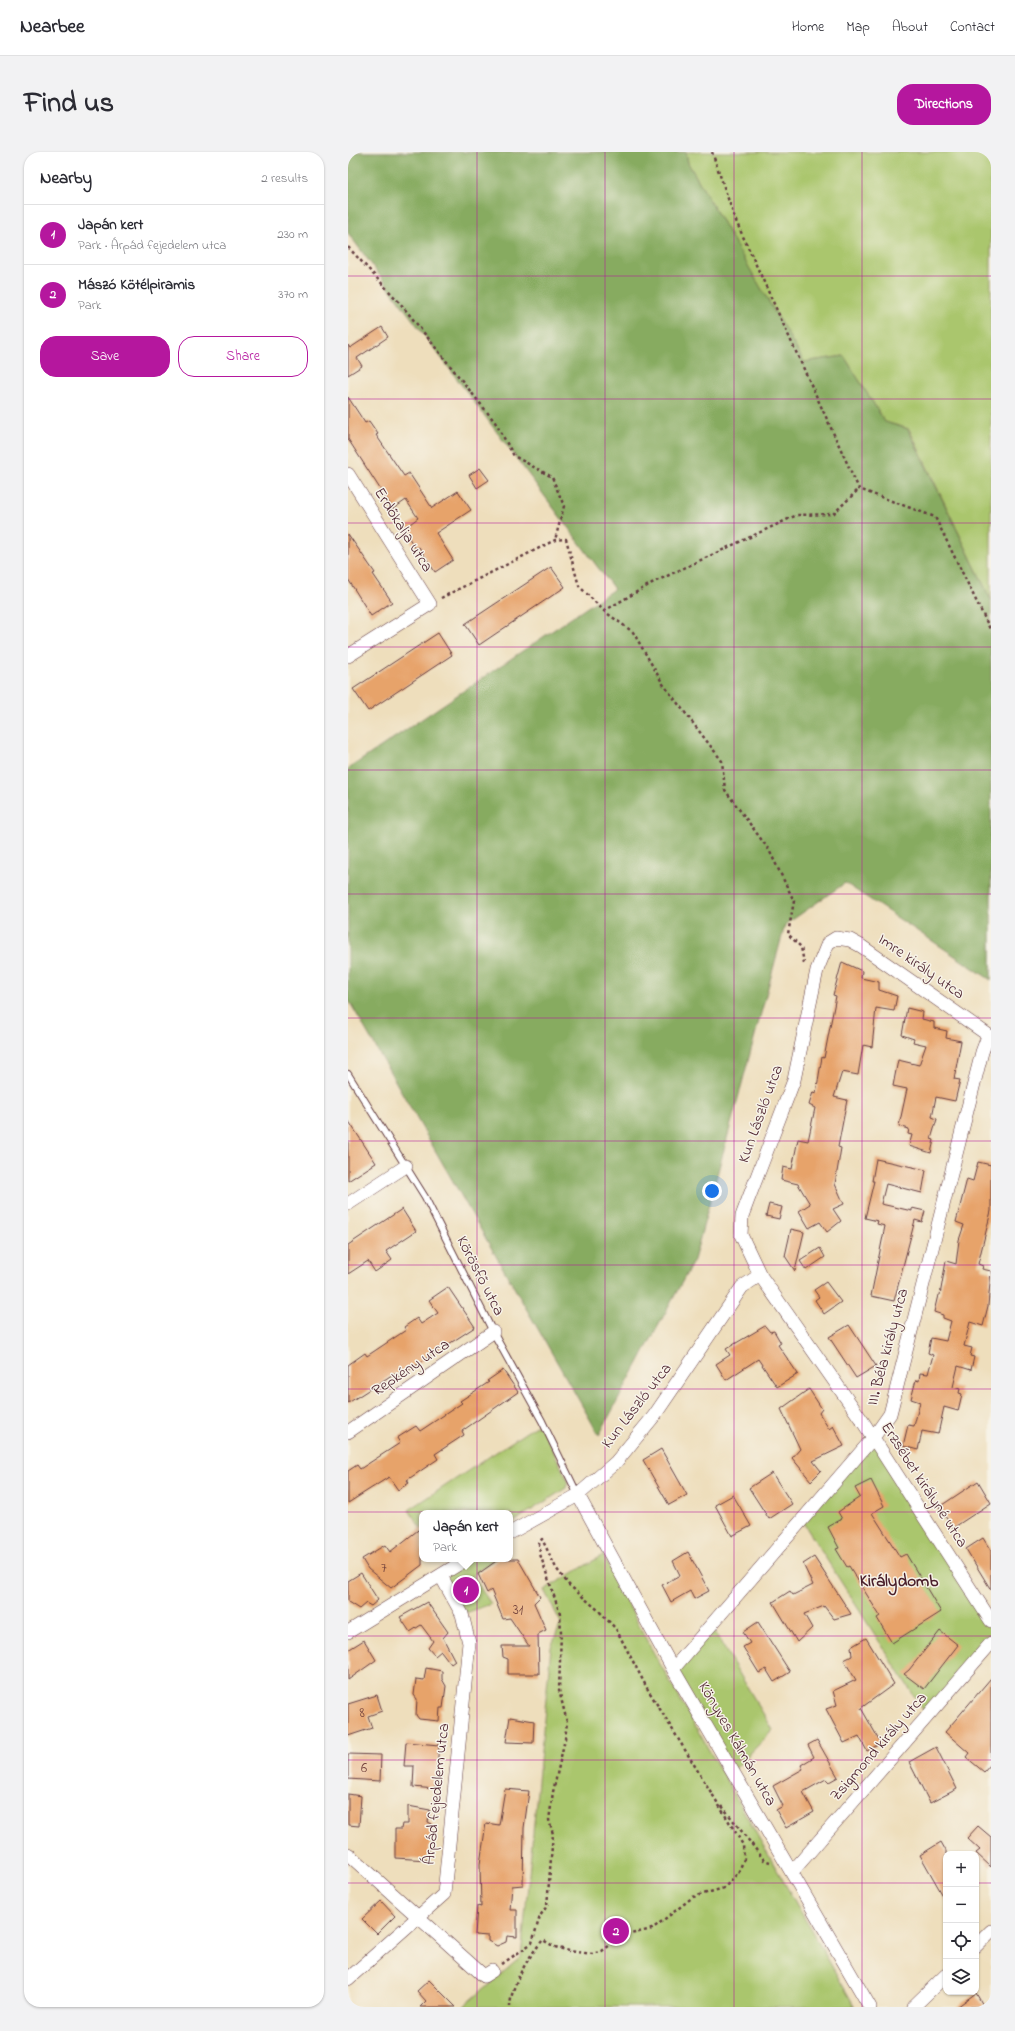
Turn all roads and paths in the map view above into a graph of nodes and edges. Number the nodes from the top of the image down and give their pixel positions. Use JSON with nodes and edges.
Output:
{"nodes":[{"id":1,"x":712,"y":152,"type":"edge"},
{"id":2,"x":348,"y":247,"type":"edge"},
{"id":3,"x":348,"y":474,"type":"edge"},
{"id":4,"x":859,"y":489,"type":"junction"},
{"id":5,"x":556,"y":540,"type":"junction"},
{"id":6,"x":430,"y":604,"type":"junction"},
{"id":7,"x":604,"y":611,"type":"junction"},
{"id":8,"x":991,"y":631,"type":"edge"},
{"id":9,"x":348,"y":656,"type":"edge"},
{"id":10,"x":828,"y":943,"type":"joint"},
{"id":11,"x":817,"y":970,"type":"junction"},
{"id":12,"x":990,"y":1037,"type":"edge"},
{"id":13,"x":348,"y":1074,"type":"edge"},
{"id":14,"x":406,"y":1166,"type":"junction"},
{"id":15,"x":348,"y":1204,"type":"edge"},
{"id":16,"x":748,"y":1249,"type":"joint"},
{"id":17,"x":760,"y":1275,"type":"junction"},
{"id":18,"x":493,"y":1332,"type":"junction"},
{"id":19,"x":348,"y":1432,"type":"edge"},
{"id":20,"x":873,"y":1438,"type":"junction"},
{"id":21,"x":578,"y":1495,"type":"junction"},
{"id":22,"x":513,"y":1531,"type":"edge"},
{"id":23,"x":462,"y":1562,"type":"edge"},
{"id":24,"x":441,"y":1576,"type":"junction"},
{"id":25,"x":991,"y":1621,"type":"edge"},
{"id":26,"x":348,"y":1632,"type":"edge"},
{"id":27,"x":991,"y":1643,"type":"edge"},
{"id":28,"x":674,"y":1669,"type":"junction"},
{"id":29,"x":717,"y":1799,"type":"junction"},
{"id":30,"x":348,"y":1854,"type":"edge"},
{"id":31,"x":785,"y":1860,"type":"junction"},
{"id":32,"x":792,"y":1872,"type":"junction"},
{"id":33,"x":419,"y":1918,"type":"junction"},
{"id":34,"x":991,"y":1931,"type":"edge"},
{"id":35,"x":979,"y":1943,"type":"edge"},
{"id":36,"x":492,"y":1971,"type":"joint"},
{"id":37,"x":943,"y":1978,"type":"edge"},
{"id":38,"x":348,"y":1979,"type":"edge"},
{"id":39,"x":510,"y":2007,"type":"edge"},
{"id":40,"x":870,"y":2007,"type":"edge"},
{"id":41,"x":913,"y":2007,"type":"edge"}],
"edges":[{"from":1,"to":4,"type":"path"},
{"from":2,"to":5,"type":"path"},
{"from":3,"to":6,"type":"street","name":"Erdőkalja utca"},
{"from":4,"to":7,"type":"path"},
{"from":4,"to":8,"type":"path"},
{"from":5,"to":6,"type":"path"},
{"from":5,"to":7,"type":"path"},
{"from":6,"to":9,"type":"street"},
{"from":7,"to":11,"type":"path"},
{"from":10,"to":11,"type":"street","name":"Kun László utca"},
{"from":10,"to":12,"type":"street","name":"Imre király utca"},
{"from":11,"to":16,"type":"street","name":"Kun László utca"},
{"from":12,"to":20,"type":"street","name":"III. Béla király utca"},
{"from":13,"to":14,"type":"lane","name":"Körösfő utca"},
{"from":14,"to":15,"type":"street"},
{"from":14,"to":18,"type":"lane","name":"Körösfő utca"},
{"from":16,"to":17,"type":"street","name":"Erzsébet királyné utca"},
{"from":17,"to":20,"type":"street","name":"Erzsébet királyné utca"},
{"from":17,"to":21,"type":"street","name":"Kun László utca"},
{"from":18,"to":19,"type":"street","name":"Repkény utca"},
{"from":18,"to":21,"type":"lane","name":"Körösfő utca"},
{"from":20,"to":25,"type":"street","name":"Erzsébet királyné utca"},
{"from":20,"to":28,"type":"street","name":"III. Béla király utca"},
{"from":21,"to":22,"type":"street","name":"Kun László utca"},
{"from":21,"to":28,"type":"street","name":"Könyves Kálmán utca"},
{"from":23,"to":24,"type":"street"},
{"from":24,"to":26,"type":"street"},
{"from":24,"to":33,"type":"street","name":"Árpád fejedelem utca"},
{"from":27,"to":32,"type":"street","name":"Zsigmond király utca"},
{"from":28,"to":31,"type":"street","name":"Könyves Kálmán utca"},
{"from":29,"to":31,"type":"path"},
{"from":29,"to":36,"type":"path"},
{"from":29,"to":39,"type":"path"},
{"from":30,"to":33,"type":"street"},
{"from":31,"to":32,"type":"street","name":"Könyves Kálmán utca"},
{"from":32,"to":40,"type":"street","name":"Könyves Kálmán utca"},
{"from":33,"to":36,"type":"street"},
{"from":33,"to":38,"type":"street","name":"Árpád fejedelem utca"},
{"from":34,"to":35,"type":"street"},
{"from":37,"to":41,"type":"street"}]}
